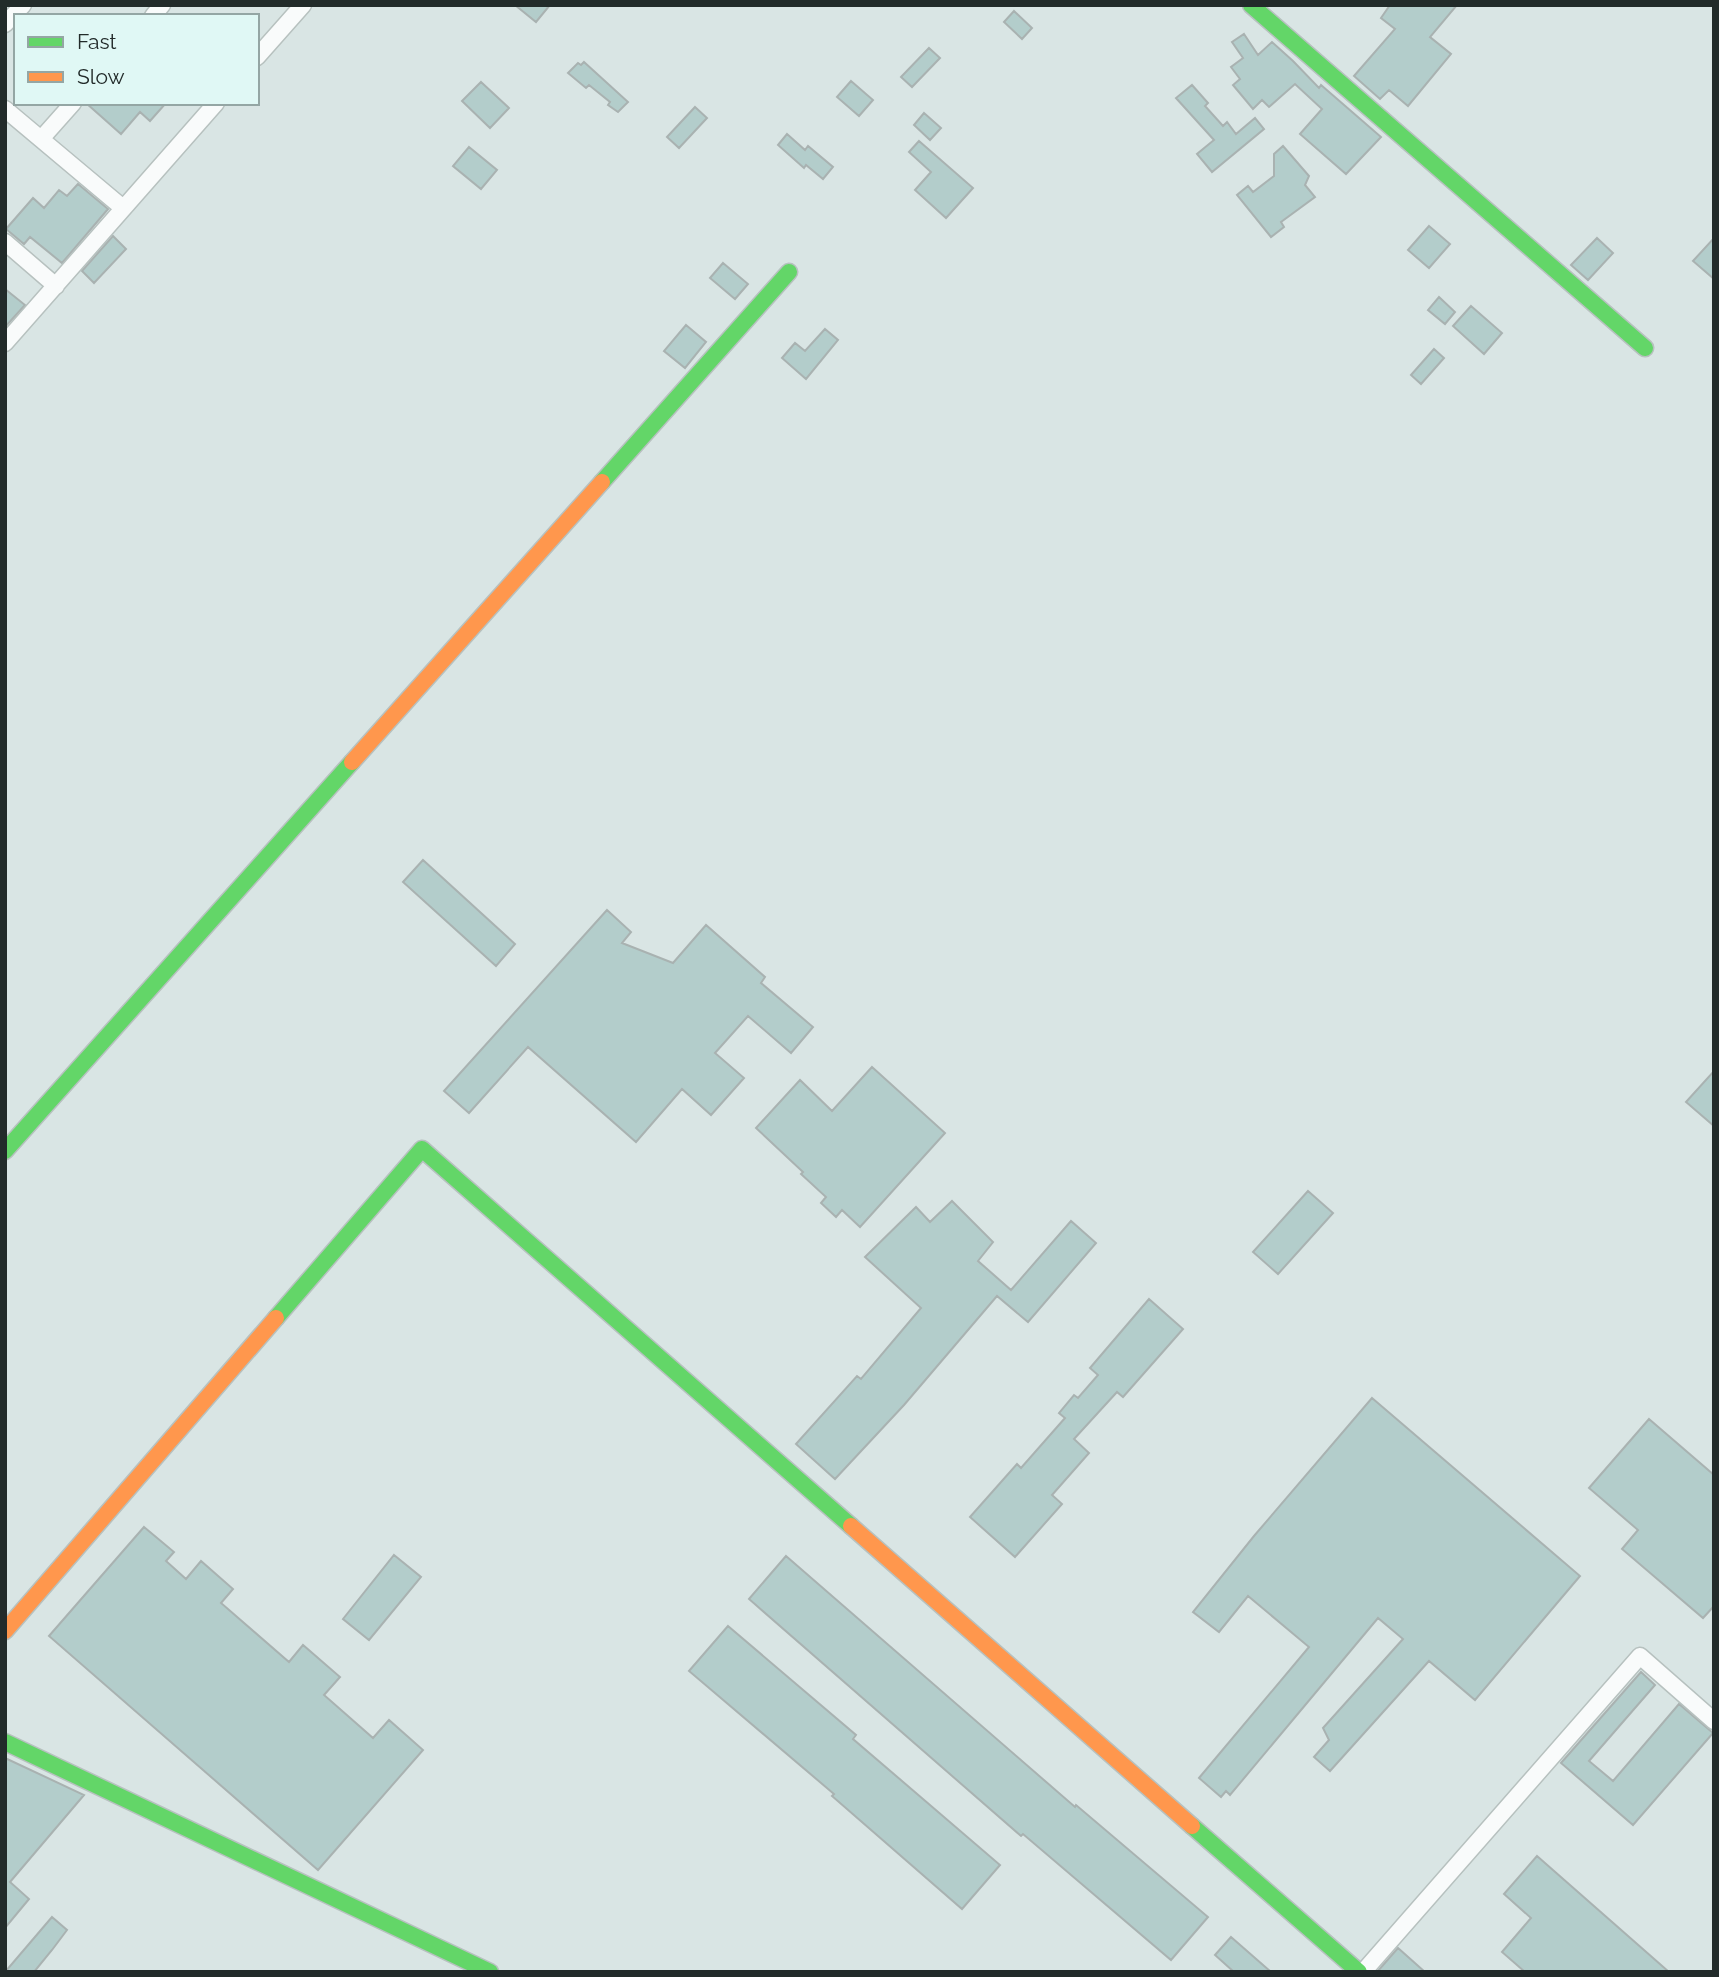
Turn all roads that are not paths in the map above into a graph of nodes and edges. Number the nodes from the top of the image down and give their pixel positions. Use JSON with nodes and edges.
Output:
{"nodes":[{"id":1,"x":303,"y":5,"type":"edge"},
{"id":2,"x":1251,"y":5,"type":"edge"},
{"id":3,"x":259,"y":55,"type":"edge"},
{"id":4,"x":71,"y":105,"type":"edge"},
{"id":5,"x":214,"y":105,"type":"edge"},
{"id":6,"x":5,"y":109,"type":"edge"},
{"id":7,"x":41,"y":139,"type":"junction"},
{"id":8,"x":122,"y":208,"type":"junction"},
{"id":9,"x":5,"y":242,"type":"edge"},
{"id":10,"x":789,"y":272,"type":"dead end"},
{"id":11,"x":56,"y":286,"type":"junction"},
{"id":12,"x":5,"y":343,"type":"edge"},
{"id":13,"x":1645,"y":348,"type":"dead end"},
{"id":14,"x":5,"y":1151,"type":"edge"},
{"id":15,"x":5,"y":1631,"type":"edge"},
{"id":16,"x":1714,"y":1721,"type":"edge"},
{"id":17,"x":5,"y":1742,"type":"edge"},
{"id":18,"x":490,"y":1972,"type":"edge"},
{"id":19,"x":1361,"y":1972,"type":"edge"}],
"edges":[{"from":1,"to":3,"type":"street"},
{"from":2,"to":13,"type":"street"},
{"from":4,"to":7,"type":"street"},
{"from":5,"to":8,"type":"street"},
{"from":6,"to":7,"type":"street"},
{"from":7,"to":8,"type":"street"},
{"from":8,"to":11,"type":"street"},
{"from":9,"to":11,"type":"street"},
{"from":10,"to":14,"type":"street"},
{"from":11,"to":12,"type":"street"},
{"from":15,"to":19,"type":"street"},
{"from":16,"to":19,"type":"street"},
{"from":17,"to":18,"type":"street"}]}
